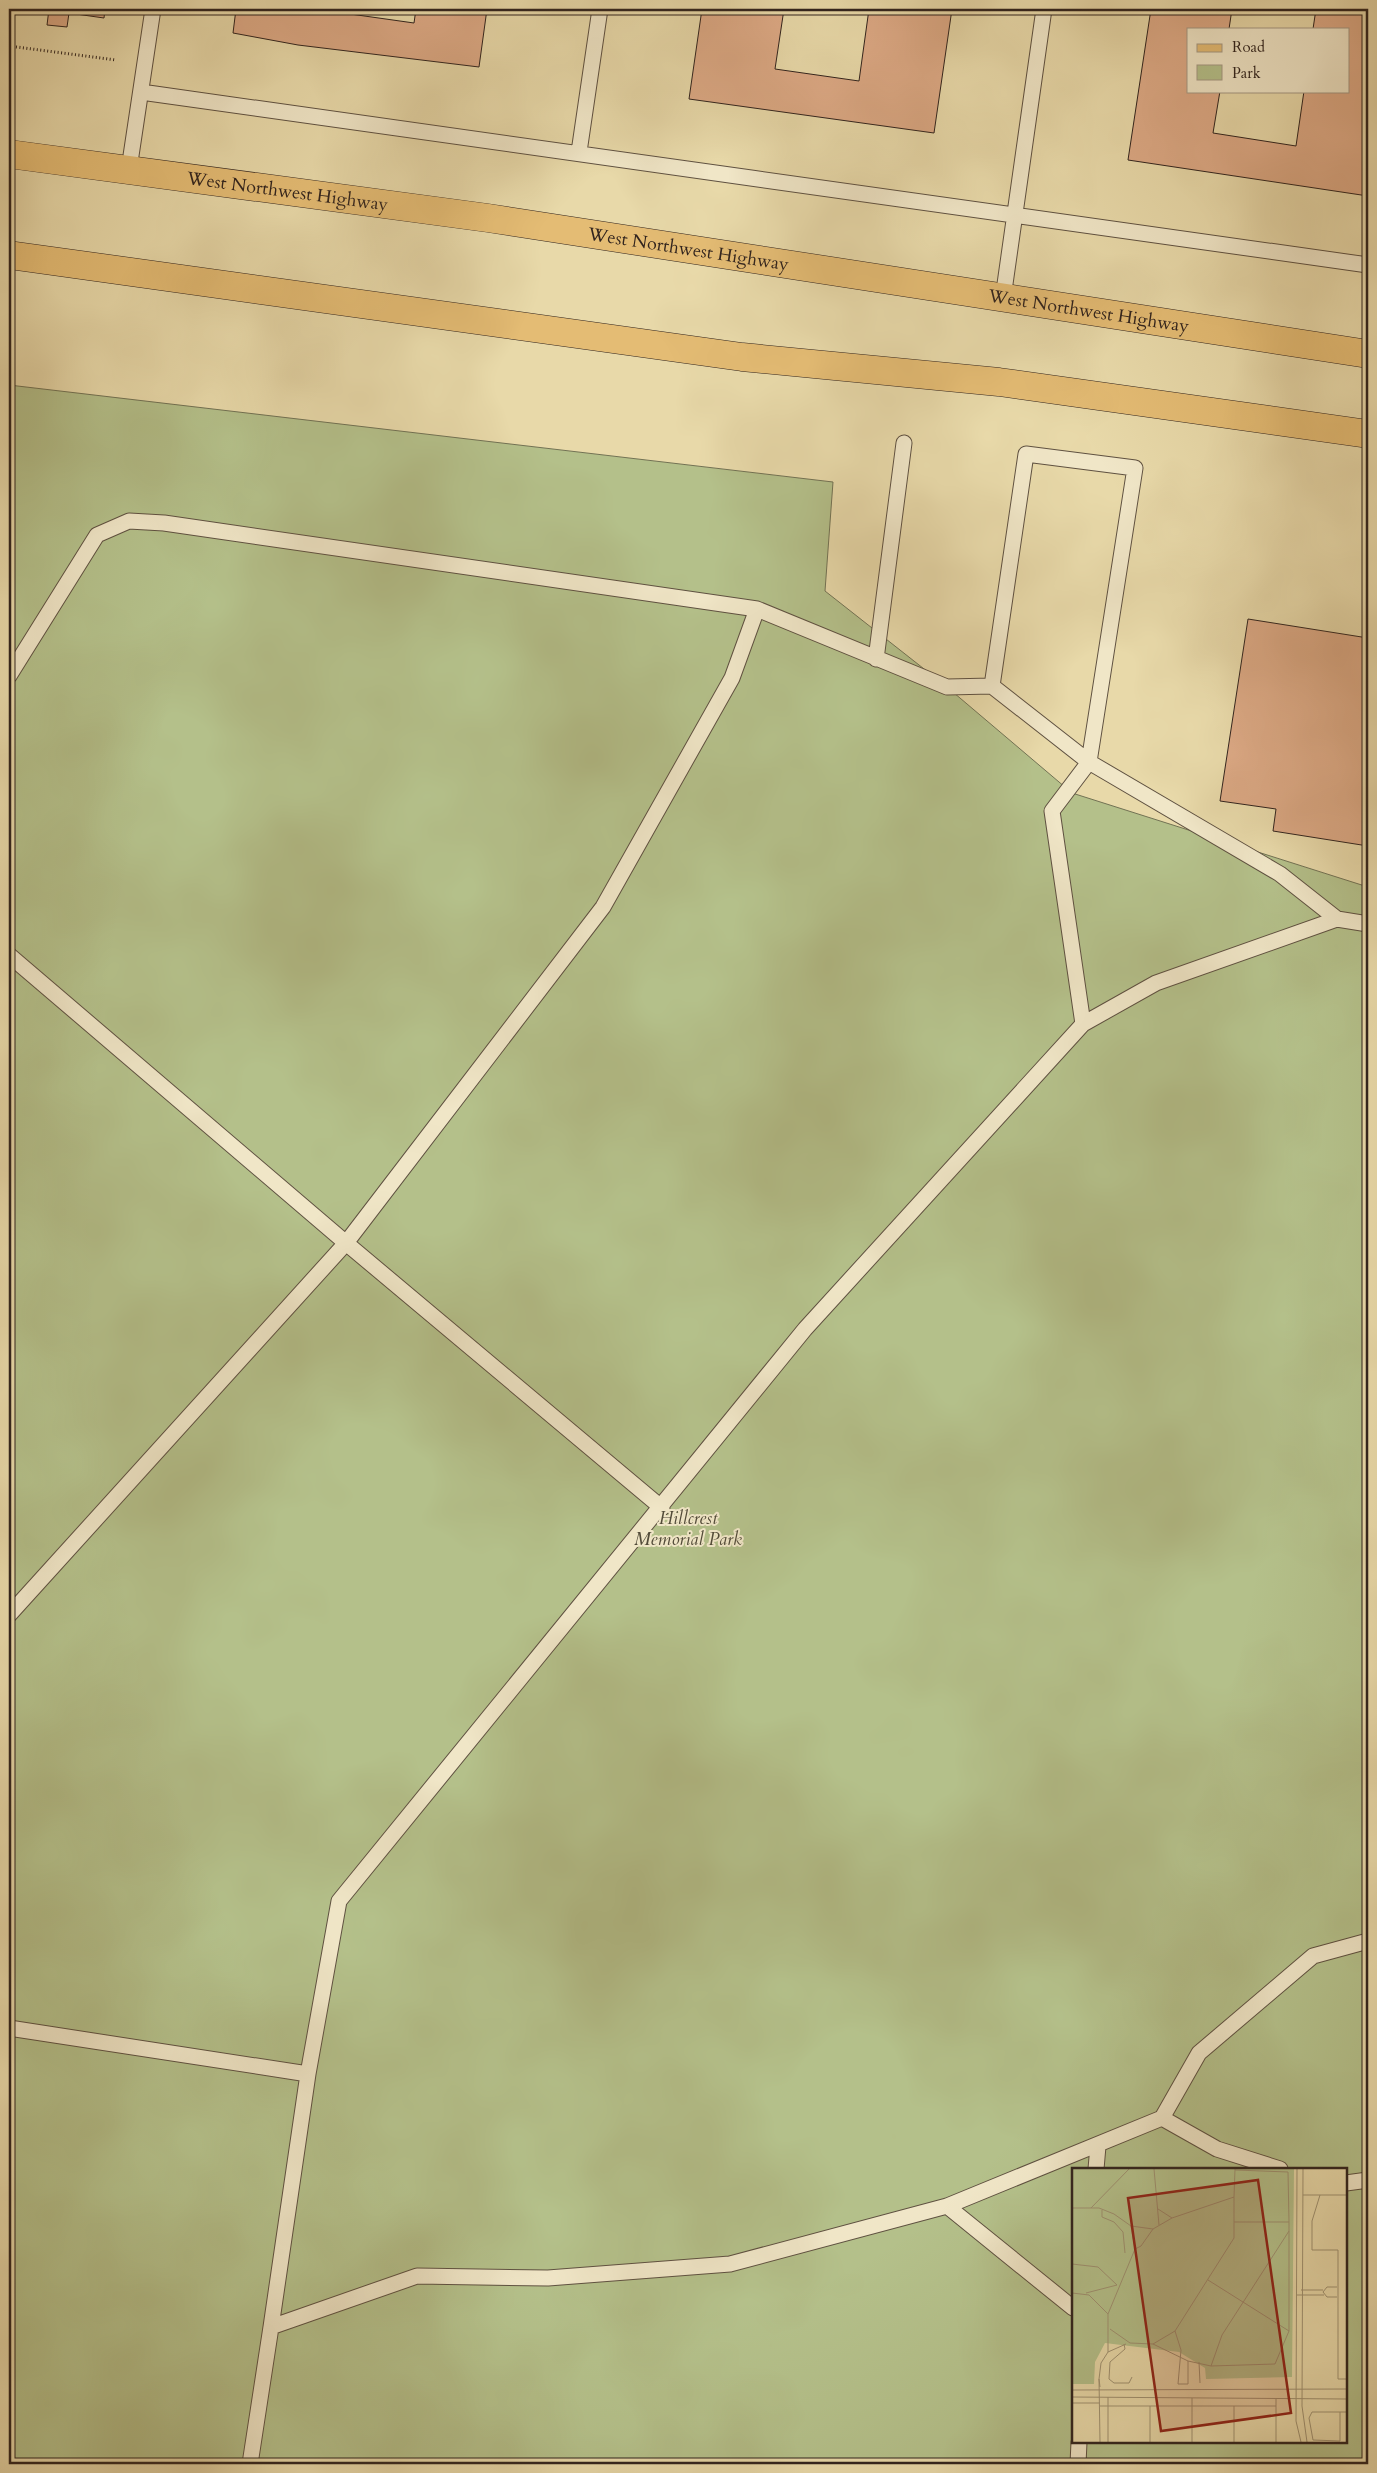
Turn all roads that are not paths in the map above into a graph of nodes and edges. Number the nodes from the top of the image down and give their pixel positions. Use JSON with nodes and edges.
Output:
{"nodes":[{"id":1,"x":153,"y":9,"type":"edge"},
{"id":2,"x":600,"y":9,"type":"edge"},
{"id":3,"x":1044,"y":9,"type":"edge"},
{"id":4,"x":141,"y":92,"type":"junction"},
{"id":5,"x":579,"y":152,"type":"junction"},
{"id":6,"x":9,"y":154,"type":"edge"},
{"id":7,"x":130,"y":169,"type":"junction"},
{"id":8,"x":1016,"y":217,"type":"junction"},
{"id":9,"x":9,"y":255,"type":"edge"},
{"id":10,"x":1368,"y":265,"type":"edge"},
{"id":11,"x":1003,"y":298,"type":"junction"},
{"id":12,"x":1368,"y":354,"type":"edge"},
{"id":13,"x":1368,"y":434,"type":"edge"},
{"id":14,"x":904,"y":442,"type":"dead end"},
{"id":15,"x":757,"y":610,"type":"junction"},
{"id":16,"x":876,"y":659,"type":"junction"},
{"id":17,"x":9,"y":676,"type":"edge"},
{"id":18,"x":992,"y":686,"type":"junction"},
{"id":19,"x":1088,"y":762,"type":"junction"},
{"id":20,"x":1337,"y":919,"type":"junction"},
{"id":21,"x":1368,"y":924,"type":"edge"},
{"id":22,"x":9,"y":954,"type":"edge"},
{"id":23,"x":1083,"y":1024,"type":"junction"},
{"id":24,"x":346,"y":1243,"type":"junction"},
{"id":25,"x":662,"y":1508,"type":"junction"},
{"id":26,"x":9,"y":1615,"type":"edge"},
{"id":27,"x":1368,"y":1941,"type":"edge"},
{"id":28,"x":9,"y":2028,"type":"edge"},
{"id":29,"x":308,"y":2074,"type":"junction"},
{"id":30,"x":1162,"y":2118,"type":"junction"},
{"id":31,"x":1098,"y":2146,"type":"junction"},
{"id":32,"x":1096,"y":2168,"type":"edge"},
{"id":33,"x":1277,"y":2168,"type":"edge"},
{"id":34,"x":1368,"y":2180,"type":"edge"},
{"id":35,"x":1347,"y":2183,"type":"edge"},
{"id":36,"x":947,"y":2206,"type":"junction"},
{"id":37,"x":1072,"y":2307,"type":"edge"},
{"id":38,"x":271,"y":2327,"type":"junction"},
{"id":39,"x":1079,"y":2443,"type":"edge"},
{"id":40,"x":250,"y":2464,"type":"edge"},
{"id":41,"x":1078,"y":2464,"type":"edge"}],
"edges":[{"from":1,"to":4,"type":"lane"},
{"from":2,"to":5,"type":"lane"},
{"from":3,"to":8,"type":"lane"},
{"from":4,"to":5,"type":"lane"},
{"from":4,"to":7,"type":"lane"},
{"from":5,"to":8,"type":"lane"},
{"from":6,"to":7,"type":"main road","name":"West Northwest Highway"},
{"from":7,"to":11,"type":"main road","name":"West Northwest Highway"},
{"from":8,"to":10,"type":"lane"},
{"from":8,"to":11,"type":"lane"},
{"from":9,"to":13,"type":"main road"},
{"from":11,"to":12,"type":"main road","name":"West Northwest Highway"},
{"from":14,"to":16,"type":"lane"},
{"from":15,"to":16,"type":"lane"},
{"from":15,"to":17,"type":"lane"},
{"from":15,"to":24,"type":"lane"},
{"from":16,"to":18,"type":"lane"},
{"from":18,"to":19,"type":"lane"},
{"from":18,"to":19,"type":"lane"},
{"from":19,"to":20,"type":"lane"},
{"from":19,"to":23,"type":"lane"},
{"from":20,"to":21,"type":"lane"},
{"from":20,"to":23,"type":"lane"},
{"from":22,"to":24,"type":"lane"},
{"from":23,"to":25,"type":"lane"},
{"from":24,"to":25,"type":"lane"},
{"from":24,"to":26,"type":"lane"},
{"from":25,"to":29,"type":"lane"},
{"from":27,"to":30,"type":"lane"},
{"from":28,"to":29,"type":"lane"},
{"from":29,"to":38,"type":"lane"},
{"from":30,"to":31,"type":"lane"},
{"from":30,"to":33,"type":"lane"},
{"from":31,"to":32,"type":"lane"},
{"from":31,"to":36,"type":"lane"},
{"from":34,"to":35,"type":"lane"},
{"from":36,"to":37,"type":"lane"},
{"from":36,"to":38,"type":"lane"},
{"from":38,"to":40,"type":"lane"},
{"from":39,"to":41,"type":"lane"}]}
